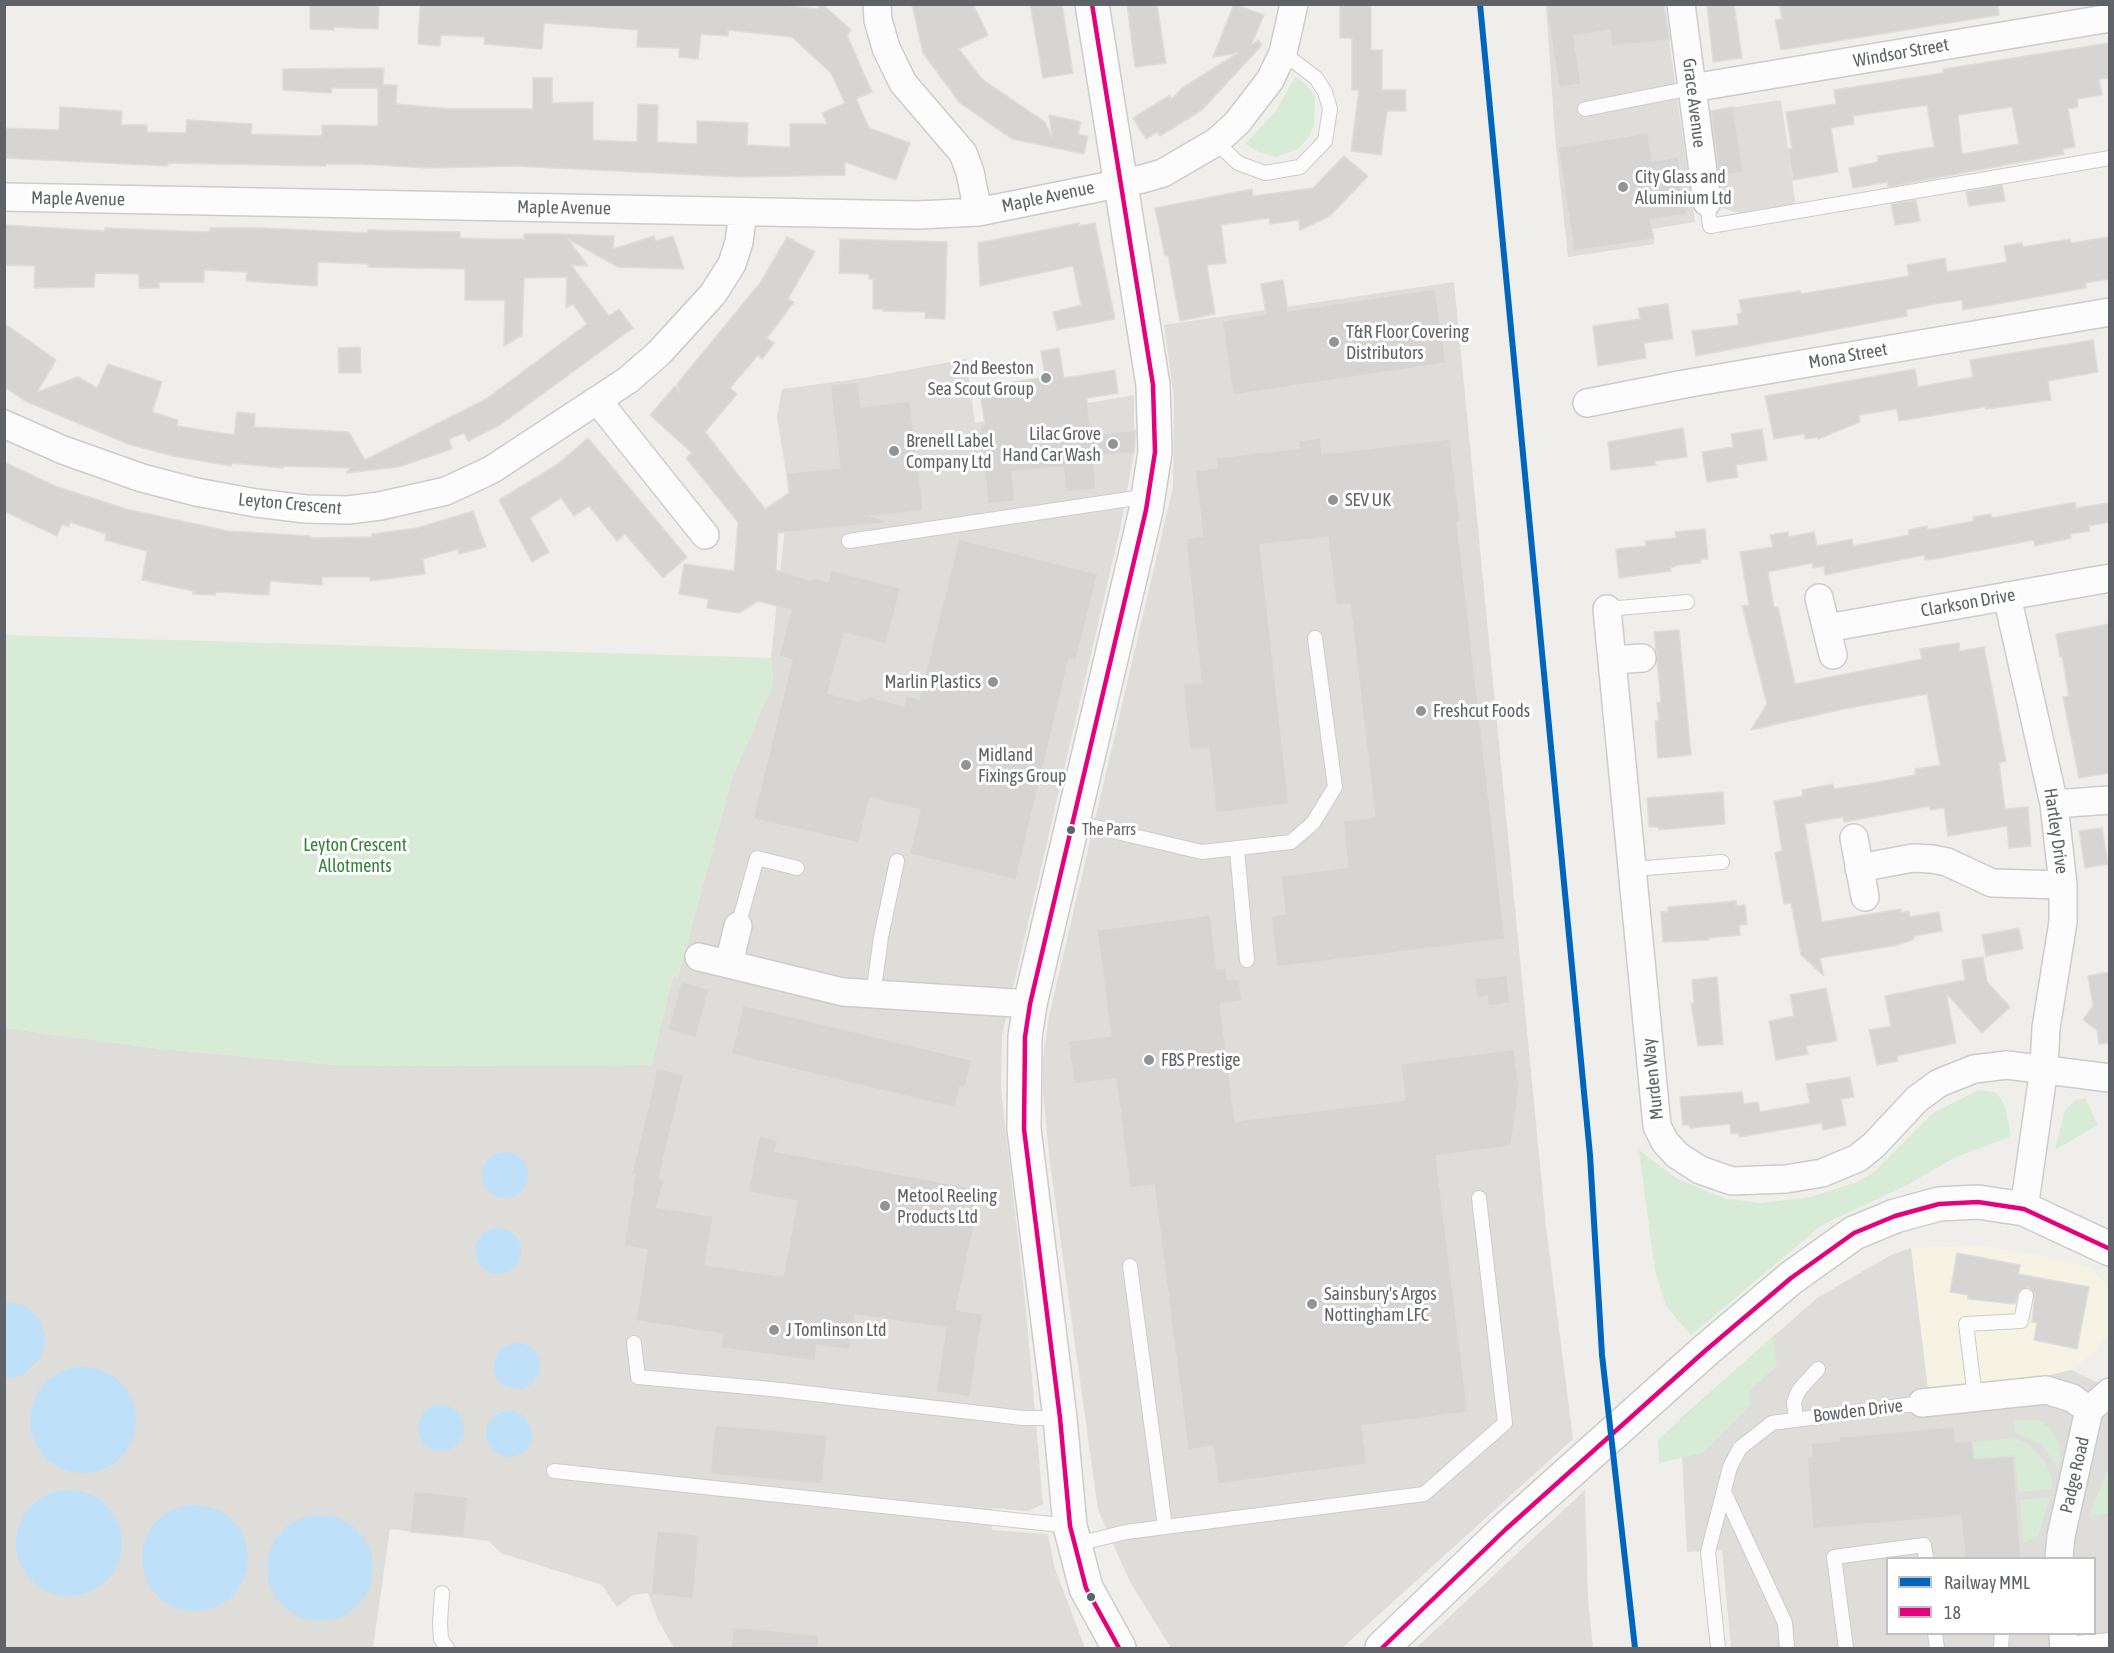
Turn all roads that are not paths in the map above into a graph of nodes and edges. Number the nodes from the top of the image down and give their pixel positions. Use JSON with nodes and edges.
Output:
{"nodes":[{"id":1,"x":877,"y":4,"type":"edge"},
{"id":2,"x":1092,"y":4,"type":"edge"},
{"id":3,"x":1294,"y":4,"type":"edge"},
{"id":4,"x":1681,"y":4,"type":"edge"},
{"id":5,"x":2109,"y":18,"type":"edge"},
{"id":6,"x":1283,"y":54,"type":"junction"},
{"id":7,"x":1692,"y":88,"type":"junction"},
{"id":8,"x":1585,"y":109,"type":"dead end"},
{"id":9,"x":1216,"y":142,"type":"junction"},
{"id":10,"x":2109,"y":158,"type":"edge"},
{"id":11,"x":1121,"y":184,"type":"junction"},
{"id":12,"x":4,"y":197,"type":"edge"},
{"id":13,"x":1707,"y":202,"type":"joint"},
{"id":14,"x":743,"y":212,"type":"junction"},
{"id":15,"x":978,"y":212,"type":"junction"},
{"id":16,"x":2109,"y":312,"type":"edge"},
{"id":17,"x":598,"y":401,"type":"junction"},
{"id":18,"x":1587,"y":403,"type":"dead end"},
{"id":19,"x":4,"y":424,"type":"edge"},
{"id":20,"x":1149,"y":496,"type":"junction"},
{"id":21,"x":705,"y":535,"type":"dead end"},
{"id":22,"x":849,"y":541,"type":"dead end"},
{"id":23,"x":2109,"y":578,"type":"edge"},
{"id":24,"x":2007,"y":596,"type":"junction"},
{"id":25,"x":1819,"y":598,"type":"dead end"},
{"id":26,"x":1687,"y":602,"type":"dead end"},
{"id":27,"x":1607,"y":609,"type":"joint"},
{"id":28,"x":1827,"y":628,"type":"junction"},
{"id":29,"x":1315,"y":638,"type":"dead end"},
{"id":30,"x":1833,"y":655,"type":"dead end"},
{"id":31,"x":1642,"y":658,"type":"dead end"},
{"id":32,"x":1612,"y":660,"type":"junction"},
{"id":33,"x":2109,"y":800,"type":"edge"},
{"id":34,"x":2054,"y":804,"type":"junction"},
{"id":35,"x":1074,"y":822,"type":"junction"},
{"id":36,"x":1854,"y":838,"type":"dead end"},
{"id":37,"x":1237,"y":850,"type":"junction"},
{"id":38,"x":897,"y":861,"type":"dead end"},
{"id":39,"x":1722,"y":862,"type":"dead end"},
{"id":40,"x":797,"y":868,"type":"dead end"},
{"id":41,"x":1859,"y":868,"type":"junction"},
{"id":42,"x":1633,"y":869,"type":"junction"},
{"id":43,"x":2063,"y":885,"type":"junction"},
{"id":44,"x":1865,"y":897,"type":"dead end"},
{"id":45,"x":738,"y":926,"type":"joint"},
{"id":46,"x":699,"y":957,"type":"dead end"},
{"id":47,"x":1247,"y":960,"type":"dead end"},
{"id":48,"x":729,"y":963,"type":"junction"},
{"id":49,"x":873,"y":995,"type":"junction"},
{"id":50,"x":1030,"y":1004,"type":"junction"},
{"id":51,"x":2044,"y":1068,"type":"junction"},
{"id":52,"x":2109,"y":1078,"type":"edge"},
{"id":53,"x":1479,"y":1198,"type":"dead end"},
{"id":54,"x":2024,"y":1209,"type":"junction"},
{"id":55,"x":2109,"y":1249,"type":"edge"},
{"id":56,"x":1130,"y":1266,"type":"dead end"},
{"id":57,"x":2026,"y":1296,"type":"dead end"},
{"id":58,"x":634,"y":1343,"type":"dead end"},
{"id":59,"x":1818,"y":1370,"type":"dead end"},
{"id":60,"x":2103,"y":1396,"type":"edge"},
{"id":61,"x":1975,"y":1397,"type":"junction"},
{"id":62,"x":1922,"y":1403,"type":"joint"},
{"id":63,"x":1060,"y":1418,"type":"junction"},
{"id":64,"x":1796,"y":1419,"type":"junction"},
{"id":65,"x":554,"y":1471,"type":"dead end"},
{"id":66,"x":1724,"y":1492,"type":"junction"},
{"id":67,"x":1165,"y":1527,"type":"junction"},
{"id":68,"x":1072,"y":1535,"type":"junction"},
{"id":69,"x":1926,"y":1557,"type":"edge"},
{"id":70,"x":2059,"y":1557,"type":"edge"},
{"id":71,"x":442,"y":1593,"type":"dead end"},
{"id":72,"x":2109,"y":1640,"type":"edge"},
{"id":73,"x":2064,"y":1642,"type":"edge"},
{"id":74,"x":447,"y":1648,"type":"edge"},
{"id":75,"x":1119,"y":1648,"type":"edge"},
{"id":76,"x":1382,"y":1648,"type":"edge"},
{"id":77,"x":1718,"y":1648,"type":"edge"},
{"id":78,"x":1787,"y":1648,"type":"edge"},
{"id":79,"x":1846,"y":1648,"type":"edge"}],
"edges":[{"from":1,"to":15,"type":"street"},
{"from":2,"to":11,"type":"street"},
{"from":3,"to":6,"type":"street","name":"Maple Avenue"},
{"from":4,"to":7,"type":"street","name":"Grace Avenue"},
{"from":5,"to":7,"type":"street","name":"Windsor Street"},
{"from":6,"to":9,"type":"street","name":"Maple Avenue"},
{"from":6,"to":9,"type":"lane"},
{"from":7,"to":8,"type":"lane"},
{"from":7,"to":13,"type":"street","name":"Grace Avenue"},
{"from":9,"to":11,"type":"street","name":"Maple Avenue"},
{"from":10,"to":13,"type":"lane"},
{"from":11,"to":15,"type":"street","name":"Maple Avenue"},
{"from":11,"to":20,"type":"street"},
{"from":12,"to":14,"type":"street","name":"Maple Avenue"},
{"from":14,"to":15,"type":"street","name":"Maple Avenue"},
{"from":14,"to":17,"type":"street","name":"Leyton Crescent"},
{"from":16,"to":18,"type":"street","name":"Mona Street"},
{"from":17,"to":19,"type":"street","name":"Leyton Crescent"},
{"from":17,"to":21,"type":"street"},
{"from":20,"to":22,"type":"lane"},
{"from":20,"to":35,"type":"street"},
{"from":23,"to":24,"type":"street","name":"Clarkson Drive"},
{"from":24,"to":28,"type":"street","name":"Clarkson Drive"},
{"from":24,"to":34,"type":"street","name":"Hartley Drive"},
{"from":25,"to":28,"type":"street"},
{"from":26,"to":27,"type":"lane"},
{"from":27,"to":32,"type":"street","name":"Murden Way"},
{"from":28,"to":30,"type":"street"},
{"from":29,"to":37,"type":"lane"},
{"from":31,"to":32,"type":"street"},
{"from":32,"to":42,"type":"street","name":"Murden Way"},
{"from":33,"to":34,"type":"street"},
{"from":34,"to":43,"type":"street","name":"Hartley Drive"},
{"from":35,"to":37,"type":"lane"},
{"from":35,"to":50,"type":"street"},
{"from":36,"to":41,"type":"street"},
{"from":37,"to":47,"type":"lane"},
{"from":38,"to":49,"type":"lane"},
{"from":39,"to":42,"type":"lane"},
{"from":40,"to":45,"type":"lane"},
{"from":41,"to":43,"type":"street"},
{"from":41,"to":44,"type":"street"},
{"from":42,"to":51,"type":"street","name":"Murden Way"},
{"from":43,"to":51,"type":"street","name":"Hartley Drive"},
{"from":45,"to":48,"type":"street"},
{"from":46,"to":48,"type":"street"},
{"from":48,"to":49,"type":"street"},
{"from":49,"to":50,"type":"street"},
{"from":50,"to":63,"type":"street"},
{"from":51,"to":52,"type":"street","name":"Murden Way"},
{"from":51,"to":54,"type":"street","name":"Hartley Drive"},
{"from":53,"to":67,"type":"lane"},
{"from":54,"to":55,"type":"street"},
{"from":54,"to":76,"type":"street"},
{"from":56,"to":67,"type":"lane"},
{"from":57,"to":61,"type":"lane"},
{"from":58,"to":63,"type":"lane"},
{"from":59,"to":64,"type":"lane"},
{"from":60,"to":61,"type":"street","name":"Bowden Drive"},
{"from":60,"to":70,"type":"street","name":"Padge Road"},
{"from":61,"to":62,"type":"street","name":"Bowden Drive"},
{"from":62,"to":64,"type":"lane","name":"Bowden Drive"},
{"from":63,"to":68,"type":"street"},
{"from":64,"to":66,"type":"lane","name":"Bowden Drive"},
{"from":65,"to":68,"type":"lane"},
{"from":66,"to":77,"type":"lane","name":"Bowden Drive"},
{"from":66,"to":78,"type":"lane"},
{"from":67,"to":68,"type":"lane"},
{"from":68,"to":75,"type":"street"},
{"from":69,"to":79,"type":"lane"},
{"from":71,"to":74,"type":"lane"},
{"from":72,"to":73,"type":"lane"}]}
